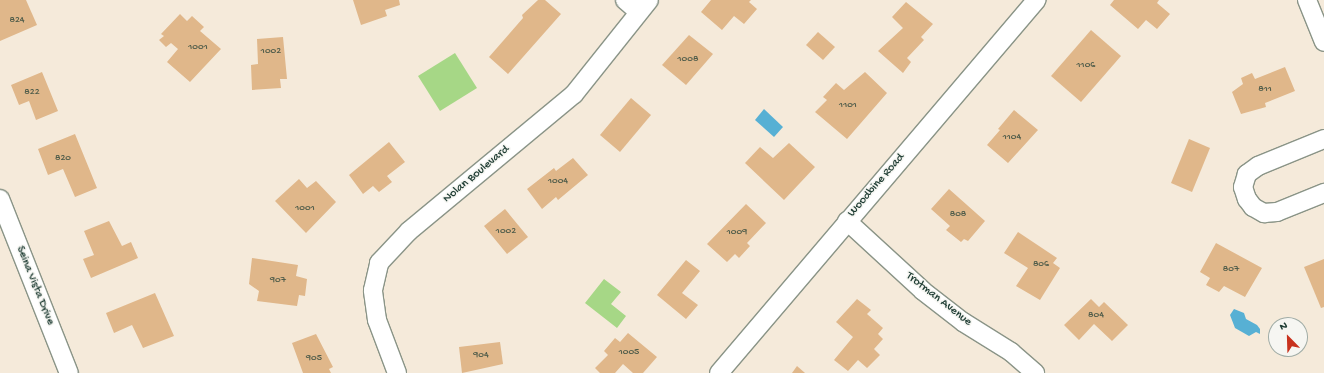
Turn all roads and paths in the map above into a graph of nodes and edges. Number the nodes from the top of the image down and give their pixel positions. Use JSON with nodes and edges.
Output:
{"nodes":[{"id":1,"x":624,"y":0,"type":"edge"},
{"id":2,"x":1036,"y":0,"type":"edge"},
{"id":3,"x":1307,"y":0,"type":"edge"},
{"id":4,"x":644,"y":6,"type":"edge"},
{"id":5,"x":1324,"y":42,"type":"edge"},
{"id":6,"x":1324,"y":140,"type":"edge"},
{"id":7,"x":1324,"y":193,"type":"edge"},
{"id":8,"x":0,"y":199,"type":"edge"},
{"id":9,"x":847,"y":221,"type":"junction"},
{"id":10,"x":69,"y":373,"type":"edge"},
{"id":11,"x":397,"y":373,"type":"edge"},
{"id":12,"x":719,"y":373,"type":"edge"},
{"id":13,"x":1035,"y":373,"type":"edge"}],
"edges":[{"from":1,"to":4,"type":"street"},
{"from":2,"to":9,"type":"street","name":"Woodbine Road"},
{"from":3,"to":5,"type":"street"},
{"from":4,"to":11,"type":"street","name":"Nolan Boulevard"},
{"from":6,"to":7,"type":"street"},
{"from":8,"to":10,"type":"street","name":"Seina Vista Drive"},
{"from":9,"to":12,"type":"street","name":"Woodbine Road"},
{"from":9,"to":13,"type":"street","name":"Trotman Avenue"}]}
